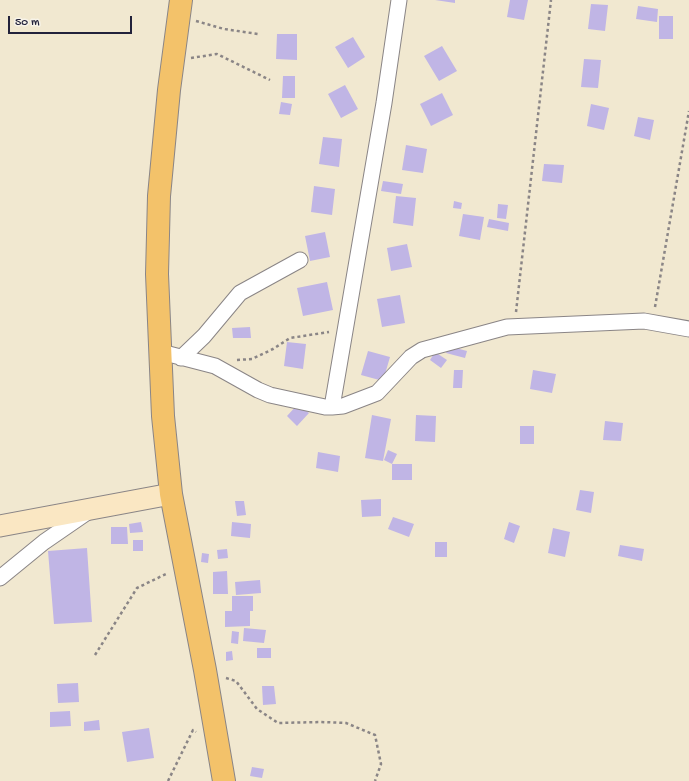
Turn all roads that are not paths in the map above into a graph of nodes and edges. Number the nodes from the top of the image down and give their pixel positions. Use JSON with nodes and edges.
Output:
{"nodes":[{"id":1,"x":399,"y":0,"type":"edge"},
{"id":2,"x":180,"y":8,"type":"edge"},
{"id":3,"x":300,"y":260,"type":"dead end"},
{"id":4,"x":689,"y":329,"type":"edge"},
{"id":5,"x":171,"y":355,"type":"junction"},
{"id":6,"x":332,"y":407,"type":"junction"},
{"id":7,"x":171,"y":494,"type":"junction"},
{"id":8,"x":93,"y":509,"type":"junction"},
{"id":9,"x":0,"y":526,"type":"edge"},
{"id":10,"x":0,"y":578,"type":"edge"},
{"id":11,"x":224,"y":781,"type":"edge"}],
"edges":[{"from":1,"to":6,"type":"street"},
{"from":2,"to":5,"type":"main road"},
{"from":3,"to":5,"type":"street"},
{"from":4,"to":6,"type":"street"},
{"from":5,"to":6,"type":"street"},
{"from":5,"to":7,"type":"main road"},
{"from":7,"to":8,"type":"street"},
{"from":7,"to":11,"type":"main road"},
{"from":8,"to":9,"type":"street"},
{"from":8,"to":10,"type":"street"}]}
